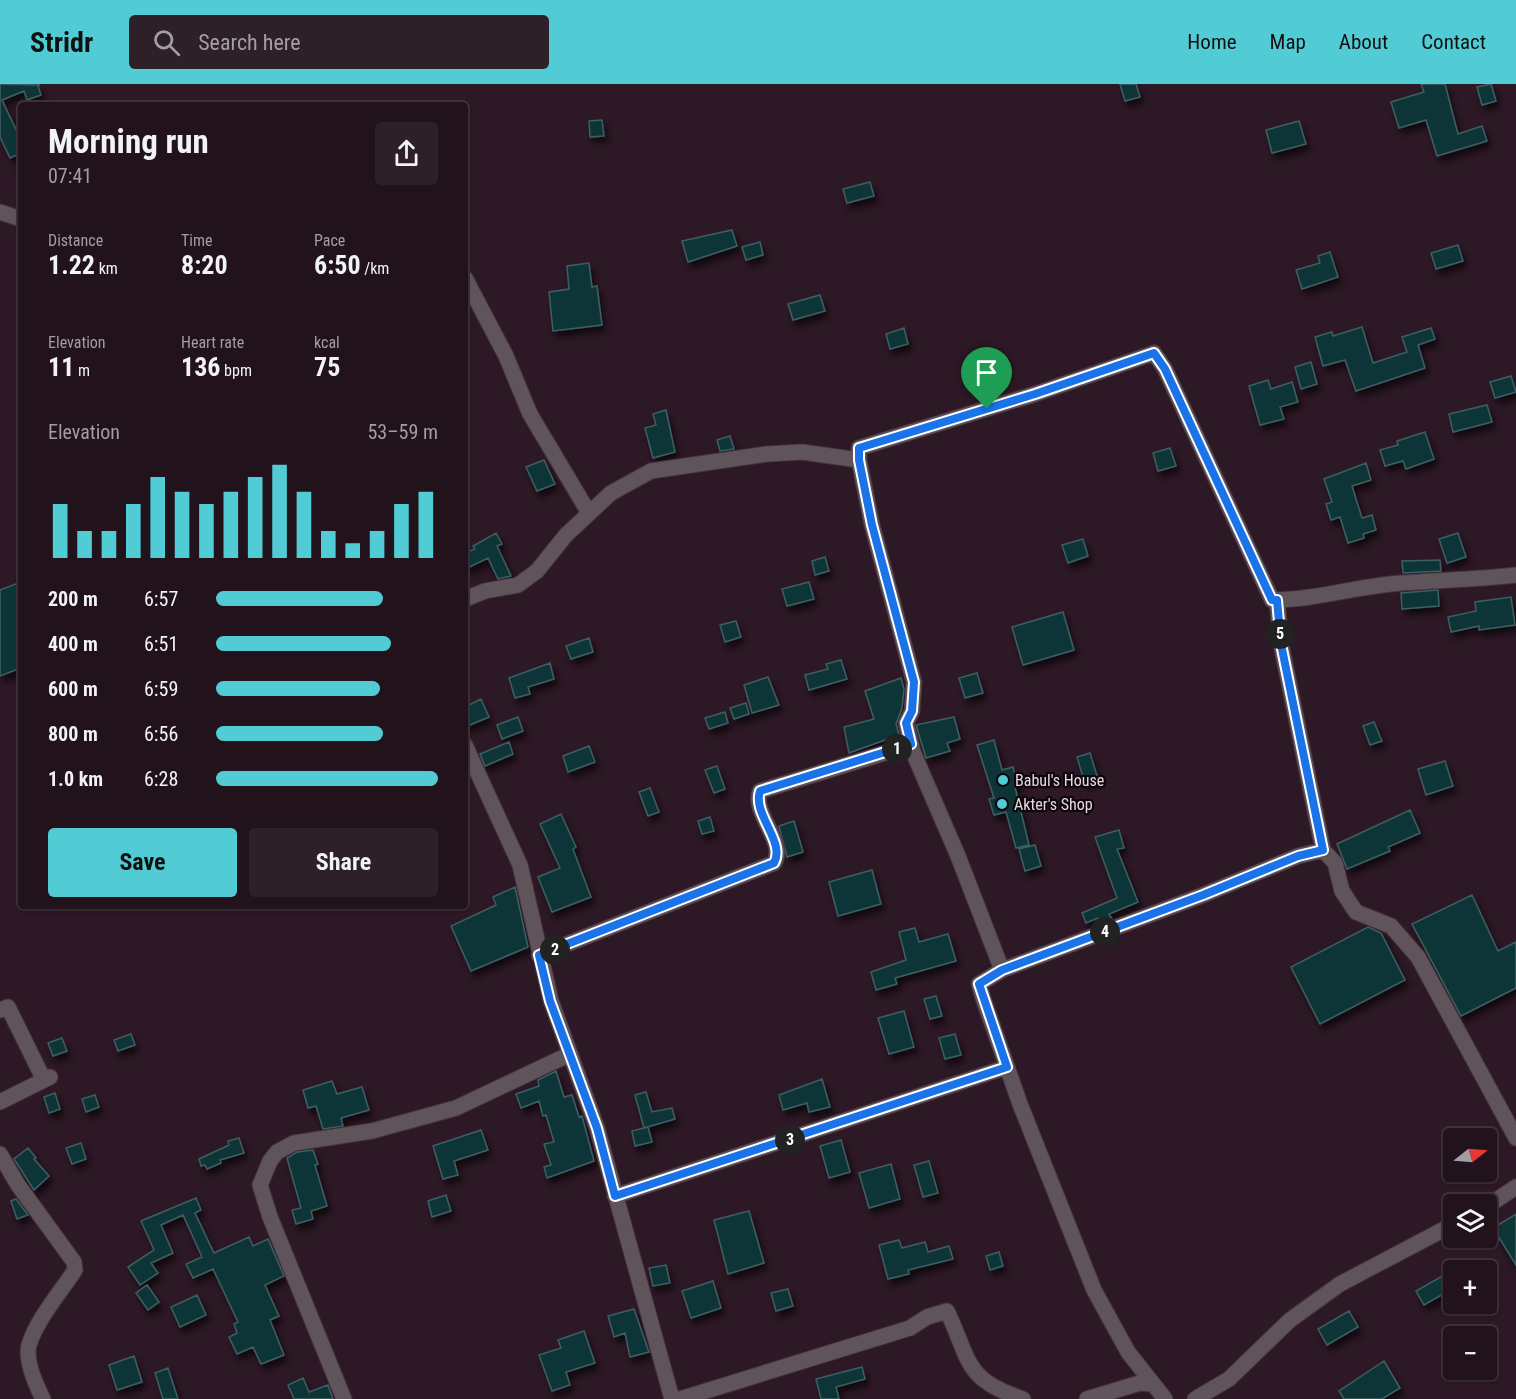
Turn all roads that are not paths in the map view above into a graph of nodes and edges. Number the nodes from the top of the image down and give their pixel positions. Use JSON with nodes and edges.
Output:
{"nodes":[{"id":1,"x":0,"y":212,"type":"edge"},
{"id":2,"x":18,"y":218,"type":"edge"},
{"id":3,"x":468,"y":284,"type":"edge"},
{"id":4,"x":859,"y":460,"type":"junction"},
{"id":5,"x":590,"y":513,"type":"junction"},
{"id":6,"x":1516,"y":575,"type":"edge"},
{"id":7,"x":468,"y":598,"type":"edge"},
{"id":8,"x":1277,"y":600,"type":"junction"},
{"id":9,"x":911,"y":744,"type":"junction"},
{"id":10,"x":468,"y":752,"type":"edge"},
{"id":11,"x":1323,"y":850,"type":"junction"},
{"id":12,"x":539,"y":955,"type":"junction"},
{"id":13,"x":1002,"y":970,"type":"junction"},
{"id":14,"x":0,"y":1010,"type":"edge"},
{"id":15,"x":570,"y":1054,"type":"junction"},
{"id":16,"x":1007,"y":1067,"type":"junction"},
{"id":17,"x":0,"y":1102,"type":"edge"},
{"id":18,"x":1516,"y":1138,"type":"edge"},
{"id":19,"x":0,"y":1154,"type":"edge"},
{"id":20,"x":1516,"y":1187,"type":"edge"},
{"id":21,"x":615,"y":1196,"type":"junction"},
{"id":22,"x":1497,"y":1200,"type":"edge"},
{"id":23,"x":1443,"y":1230,"type":"edge"},
{"id":24,"x":1153,"y":1384,"type":"junction"},
{"id":25,"x":43,"y":1399,"type":"edge"},
{"id":26,"x":344,"y":1399,"type":"edge"},
{"id":27,"x":672,"y":1399,"type":"edge"},
{"id":28,"x":680,"y":1399,"type":"edge"},
{"id":29,"x":1023,"y":1399,"type":"edge"},
{"id":30,"x":1087,"y":1399,"type":"edge"},
{"id":31,"x":1164,"y":1399,"type":"edge"},
{"id":32,"x":1195,"y":1399,"type":"edge"}],
"edges":[{"from":1,"to":2,"type":"street"},
{"from":3,"to":5,"type":"street"},
{"from":4,"to":5,"type":"street"},
{"from":4,"to":8,"type":"street"},
{"from":4,"to":9,"type":"street"},
{"from":5,"to":7,"type":"street"},
{"from":6,"to":8,"type":"street"},
{"from":8,"to":11,"type":"street"},
{"from":9,"to":12,"type":"street"},
{"from":9,"to":13,"type":"street"},
{"from":10,"to":12,"type":"street"},
{"from":11,"to":13,"type":"street"},
{"from":11,"to":18,"type":"street"},
{"from":12,"to":15,"type":"street"},
{"from":13,"to":16,"type":"street"},
{"from":14,"to":17,"type":"street"},
{"from":15,"to":21,"type":"street"},
{"from":15,"to":26,"type":"street"},
{"from":16,"to":21,"type":"street"},
{"from":16,"to":24,"type":"street"},
{"from":19,"to":25,"type":"street"},
{"from":20,"to":22,"type":"street"},
{"from":21,"to":27,"type":"street"},
{"from":23,"to":32,"type":"street"},
{"from":24,"to":30,"type":"street"},
{"from":24,"to":31,"type":"street"},
{"from":28,"to":29,"type":"street"}]}
